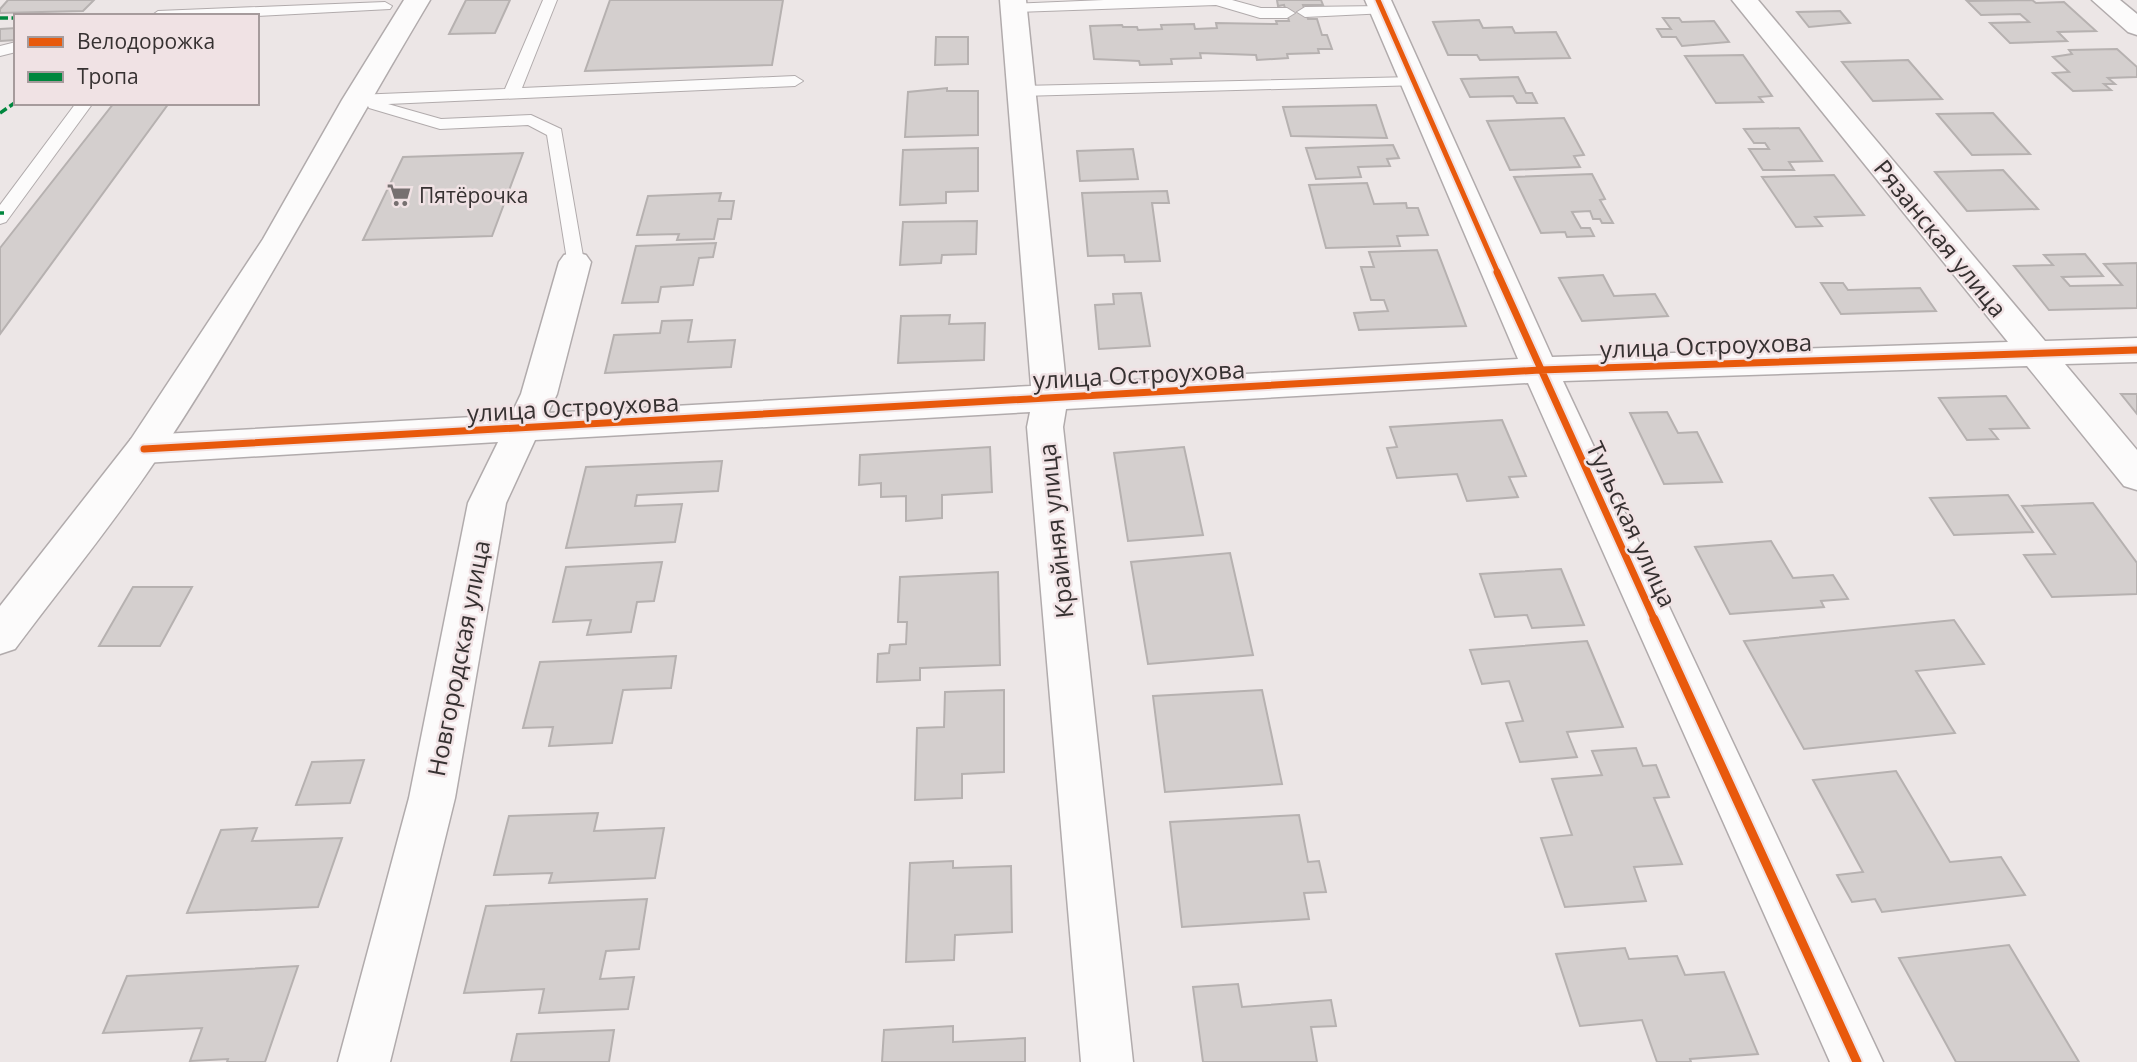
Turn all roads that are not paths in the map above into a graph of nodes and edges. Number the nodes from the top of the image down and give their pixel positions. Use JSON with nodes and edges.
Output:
{"nodes":[{"id":1,"x":417,"y":0,"type":"edge"},
{"id":2,"x":550,"y":0,"type":"edge"},
{"id":3,"x":1745,"y":0,"type":"edge"},
{"id":4,"x":2105,"y":0,"type":"edge"},
{"id":5,"x":1220,"y":1,"type":"edge"},
{"id":6,"x":387,"y":3,"type":"edge"},
{"id":7,"x":1013,"y":4,"type":"edge"},
{"id":8,"x":1380,"y":5,"type":"edge"},
{"id":9,"x":1305,"y":12,"type":"dead end"},
{"id":10,"x":1287,"y":13,"type":"dead end"},
{"id":11,"x":193,"y":14,"type":"edge"},
{"id":12,"x":2137,"y":27,"type":"edge"},
{"id":13,"x":795,"y":81,"type":"dead end"},
{"id":14,"x":1414,"y":82,"type":"junction"},
{"id":15,"x":1021,"y":91,"type":"junction"},
{"id":16,"x":511,"y":94,"type":"junction"},
{"id":17,"x":355,"y":100,"type":"junction"},
{"id":18,"x":84,"y":105,"type":"edge"},
{"id":19,"x":0,"y":218,"type":"edge"},
{"id":20,"x":575,"y":262,"type":"joint"},
{"id":21,"x":2137,"y":350,"type":"edge"},
{"id":22,"x":2035,"y":352,"type":"junction"},
{"id":23,"x":1540,"y":370,"type":"junction"},
{"id":24,"x":1050,"y":398,"type":"junction"},
{"id":25,"x":522,"y":429,"type":"junction"},
{"id":26,"x":144,"y":449,"type":"junction"},
{"id":27,"x":2137,"y":476,"type":"edge"},
{"id":28,"x":0,"y":637,"type":"edge"},
{"id":29,"x":364,"y":1062,"type":"edge"},
{"id":30,"x":1107,"y":1062,"type":"edge"},
{"id":31,"x":1857,"y":1062,"type":"edge"}],
"edges":[{"from":1,"to":17,"type":"street"},
{"from":2,"to":16,"type":"lane"},
{"from":3,"to":22,"type":"street","name":"Рязанская улица"},
{"from":4,"to":12,"type":"street"},
{"from":5,"to":7,"type":"lane"},
{"from":5,"to":10,"type":"lane"},
{"from":6,"to":11,"type":"lane"},
{"from":6,"to":17,"type":"street"},
{"from":7,"to":15,"type":"street","name":"Крайняя улица"},
{"from":8,"to":9,"type":"lane"},
{"from":8,"to":14,"type":"street","name":"Тульская улица"},
{"from":13,"to":16,"type":"lane"},
{"from":14,"to":15,"type":"lane"},
{"from":14,"to":23,"type":"street","name":"Тульская улица"},
{"from":15,"to":24,"type":"street","name":"Крайняя улица"},
{"from":16,"to":17,"type":"lane"},
{"from":17,"to":20,"type":"lane"},
{"from":17,"to":26,"type":"street"},
{"from":18,"to":19,"type":"lane"},
{"from":20,"to":25,"type":"street","name":"Новгородская улица"},
{"from":21,"to":22,"type":"street","name":"улица Остроухова"},
{"from":22,"to":23,"type":"street","name":"улица Остроухова"},
{"from":22,"to":27,"type":"street","name":"Рязанская улица"},
{"from":23,"to":24,"type":"street","name":"улица Остроухова"},
{"from":23,"to":31,"type":"street","name":"Тульская улица"},
{"from":24,"to":25,"type":"street","name":"улица Остроухова"},
{"from":24,"to":30,"type":"street","name":"Крайняя улица"},
{"from":25,"to":26,"type":"street","name":"улица Остроухова"},
{"from":25,"to":29,"type":"street","name":"Новгородская улица"},
{"from":26,"to":28,"type":"street"}]}
